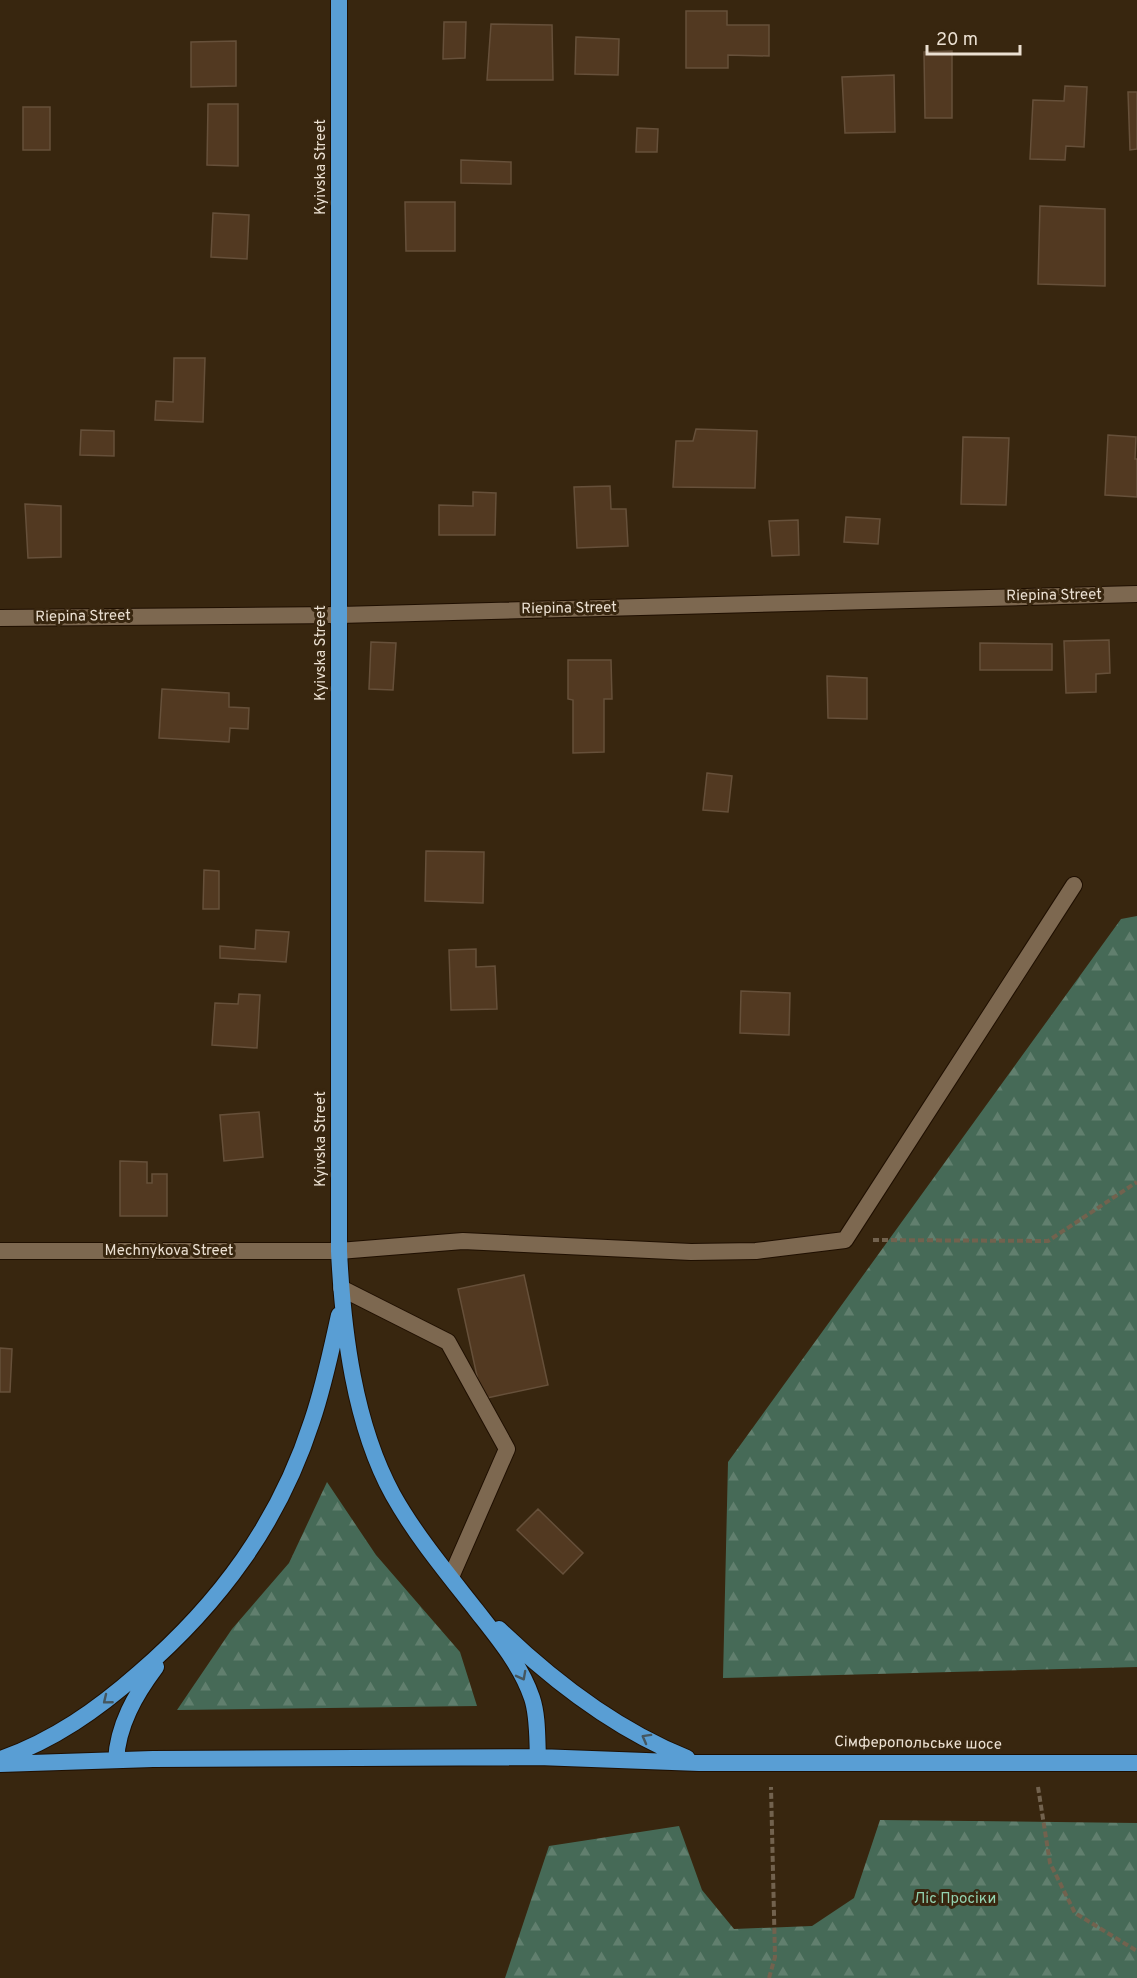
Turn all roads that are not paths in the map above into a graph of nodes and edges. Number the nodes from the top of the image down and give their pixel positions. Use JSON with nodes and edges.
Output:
{"nodes":[{"id":1,"x":339,"y":0,"type":"edge"},
{"id":2,"x":1137,"y":594,"type":"edge"},
{"id":3,"x":339,"y":615,"type":"junction"},
{"id":4,"x":0,"y":618,"type":"edge"},
{"id":5,"x":1074,"y":885,"type":"dead end"},
{"id":6,"x":0,"y":1251,"type":"edge"},
{"id":7,"x":339,"y":1251,"type":"junction"},
{"id":8,"x":341,"y":1288,"type":"junction"},
{"id":9,"x":341,"y":1306,"type":"junction"},
{"id":10,"x":450,"y":1577,"type":"junction"},
{"id":11,"x":183,"y":1633,"type":"junction"},
{"id":12,"x":538,"y":1757,"type":"junction"},
{"id":13,"x":116,"y":1760,"type":"junction"},
{"id":14,"x":0,"y":1762,"type":"edge"},
{"id":15,"x":699,"y":1763,"type":"junction"},
{"id":16,"x":1137,"y":1763,"type":"edge"}],
"edges":[{"from":1,"to":3,"type":"highway","name":"Kyivska Street"},
{"from":2,"to":3,"type":"street","name":"Riepina Street"},
{"from":3,"to":4,"type":"street","name":"Riepina Street"},
{"from":3,"to":7,"type":"highway","name":"Kyivska Street"},
{"from":5,"to":7,"type":"street","name":"Mechnykova Street"},
{"from":6,"to":7,"type":"street","name":"Mechnykova Street"},
{"from":7,"to":8,"type":"highway","name":"Kyivska Street"},
{"from":8,"to":9,"type":"highway","name":"Kyivska Street"},
{"from":8,"to":10,"type":"street"},
{"from":9,"to":10,"type":"highway"},
{"from":9,"to":11,"type":"highway"},
{"from":10,"to":12,"type":"highway","one_way":true},
{"from":15,"to":10,"type":"highway","one_way":true},
{"from":11,"to":13,"type":"highway"},
{"from":11,"to":14,"type":"highway","one_way":true},
{"from":12,"to":13,"type":"highway","name":"Сімферопольське шосе"},
{"from":12,"to":15,"type":"highway","name":"Сімферопольське шосе"},
{"from":13,"to":14,"type":"highway","name":"Сімферопольське шосе"},
{"from":15,"to":16,"type":"highway","name":"Сімферопольське шосе"}]}
